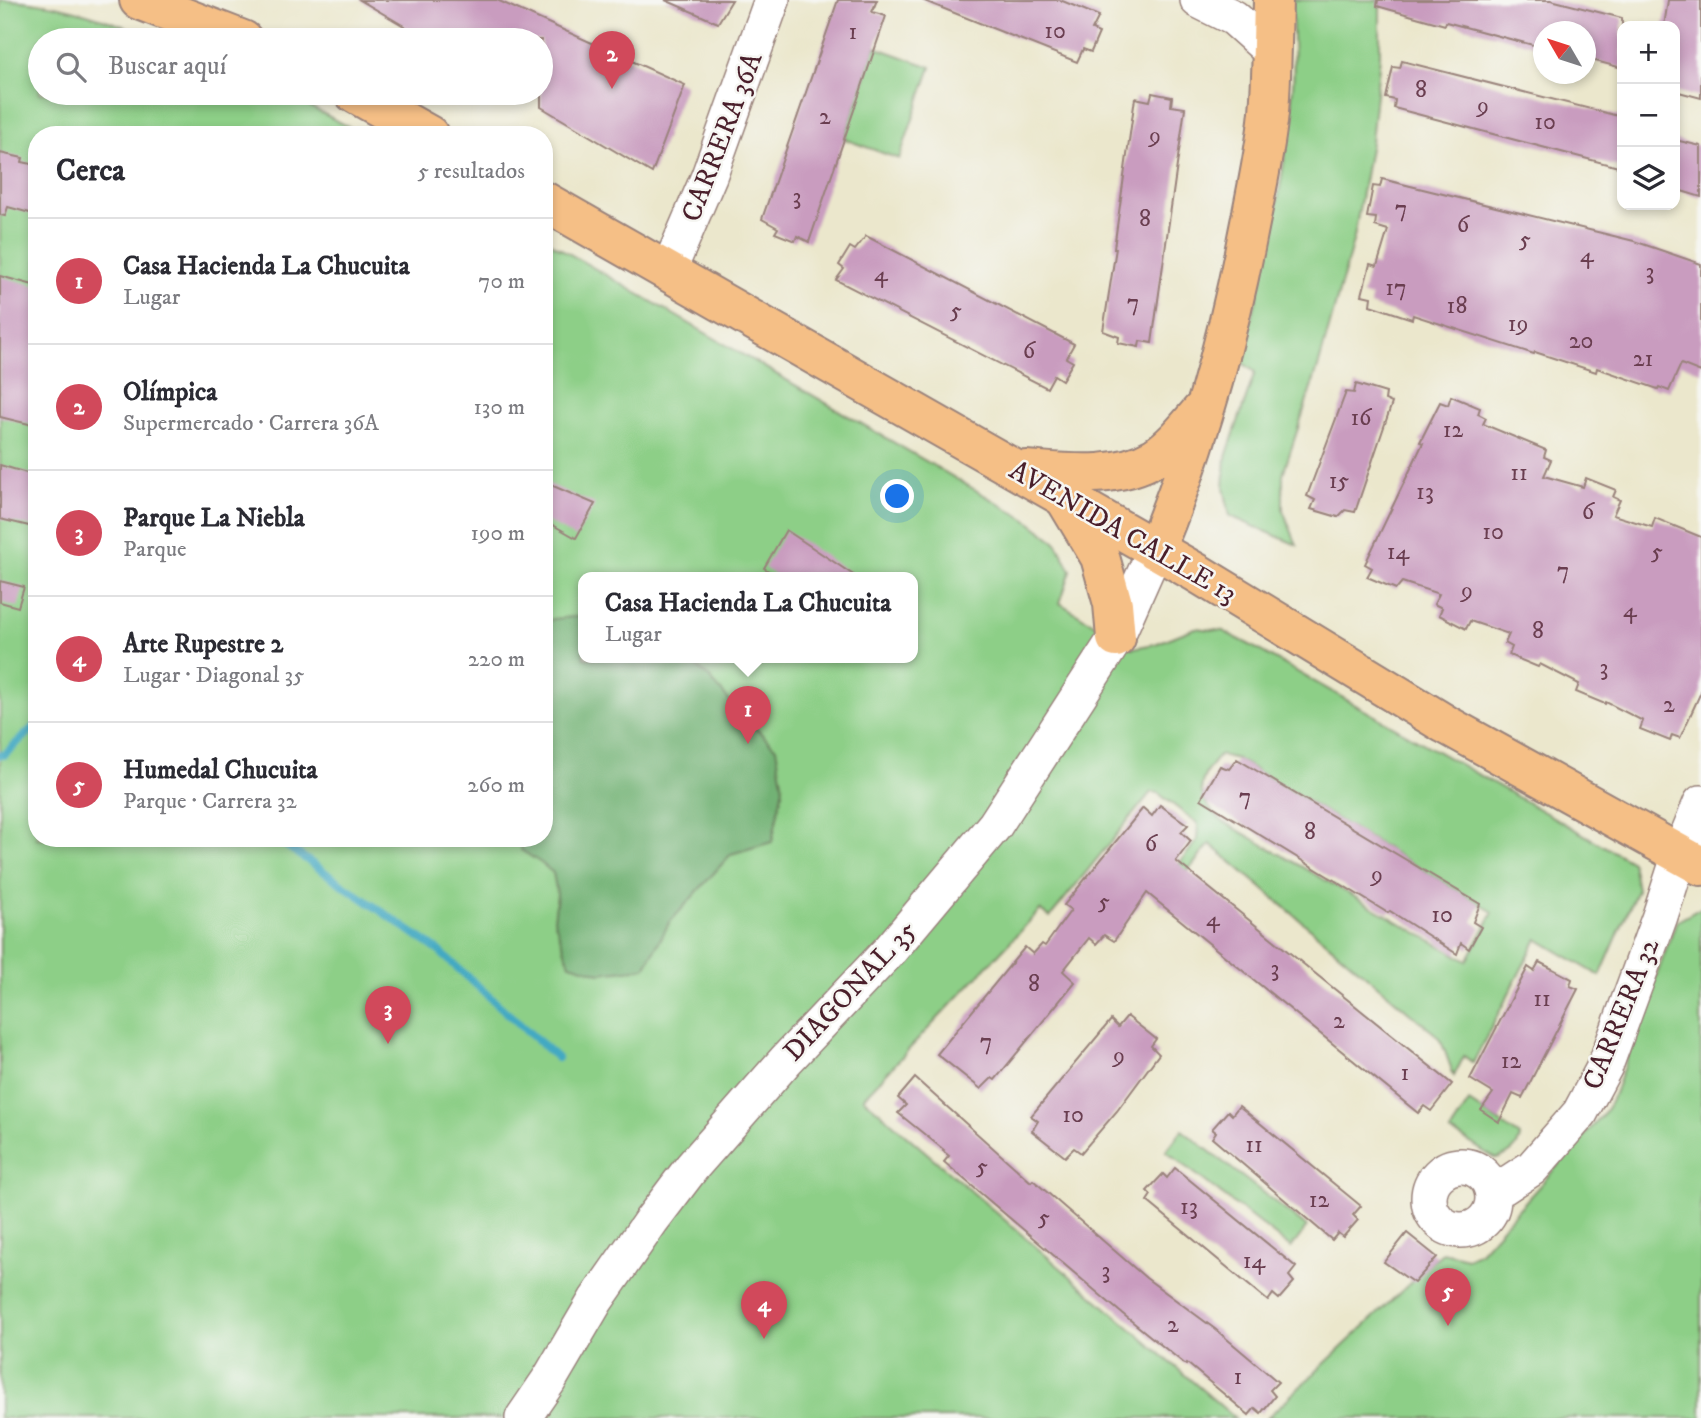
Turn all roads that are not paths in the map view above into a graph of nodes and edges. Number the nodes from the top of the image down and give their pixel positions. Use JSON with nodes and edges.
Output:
{"nodes":[{"id":1,"x":139,"y":0,"type":"edge"},
{"id":2,"x":772,"y":0,"type":"edge"},
{"id":3,"x":1198,"y":0,"type":"edge"},
{"id":4,"x":1273,"y":0,"type":"edge"},
{"id":5,"x":212,"y":28,"type":"edge"},
{"id":6,"x":1272,"y":52,"type":"junction"},
{"id":7,"x":375,"y":105,"type":"edge"},
{"id":8,"x":413,"y":126,"type":"edge"},
{"id":9,"x":553,"y":206,"type":"edge"},
{"id":10,"x":668,"y":272,"type":"junction"},
{"id":11,"x":1208,"y":404,"type":"junction"},
{"id":12,"x":1014,"y":469,"type":"junction"},
{"id":13,"x":1065,"y":497,"type":"junction"},
{"id":14,"x":1155,"y":550,"type":"junction"},
{"id":15,"x":1116,"y":638,"type":"junction"},
{"id":16,"x":1701,"y":803,"type":"edge"},
{"id":17,"x":1690,"y":860,"type":"edge"},
{"id":18,"x":1492,"y":1189,"type":"dead end"},
{"id":19,"x":523,"y":1418,"type":"edge"}],
"edges":[{"from":1,"to":5,"type":"main road"},
{"from":2,"to":10,"type":"street","name":"CARRERA 36A"},
{"from":3,"to":6,"type":"street"},
{"from":4,"to":6,"type":"main road"},
{"from":6,"to":11,"type":"main road"},
{"from":7,"to":8,"type":"main road"},
{"from":9,"to":10,"type":"main road","name":"AVENIDA CALLE 13"},
{"from":10,"to":12,"type":"main road","name":"AVENIDA CALLE 13"},
{"from":11,"to":12,"type":"main road"},
{"from":11,"to":14,"type":"main road"},
{"from":12,"to":13,"type":"main road","name":"AVENIDA CALLE 13"},
{"from":13,"to":14,"type":"main road","name":"AVENIDA CALLE 13"},
{"from":13,"to":15,"type":"main road"},
{"from":14,"to":15,"type":"street","name":"DIAGONAL 35"},
{"from":14,"to":17,"type":"main road","name":"AVENIDA CALLE 13"},
{"from":15,"to":19,"type":"street","name":"DIAGONAL 35"},
{"from":16,"to":17,"type":"street","name":"CARRERA 32"},
{"from":17,"to":18,"type":"street","name":"CARRERA 32"}]}
